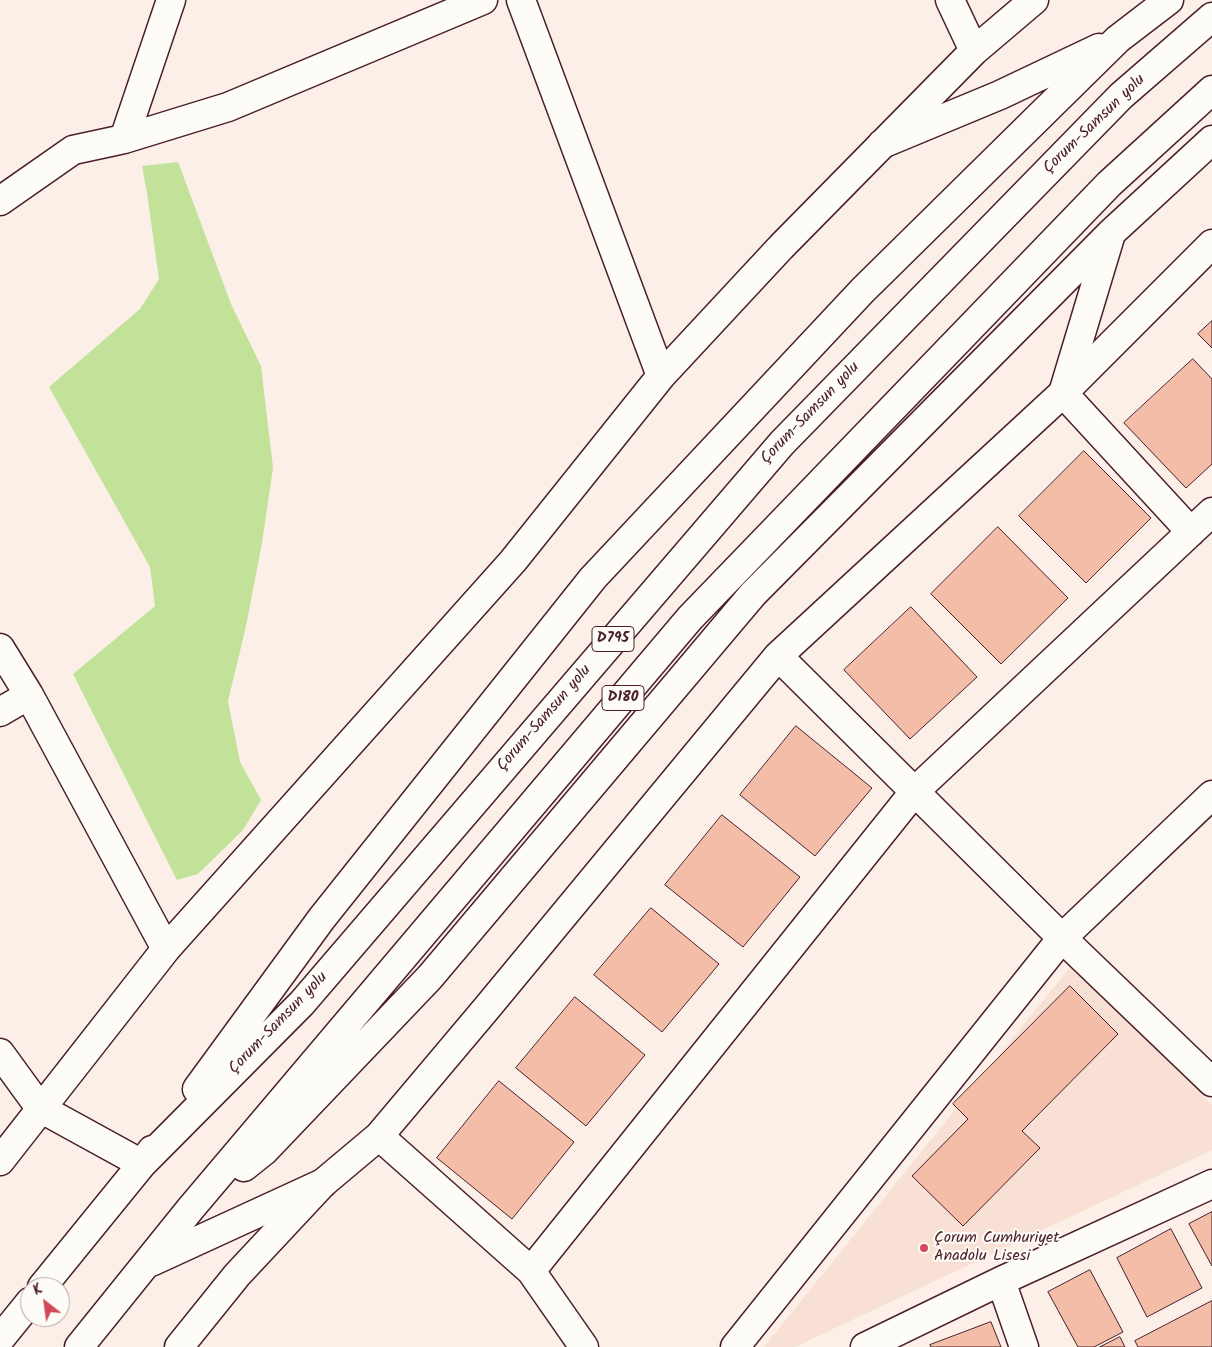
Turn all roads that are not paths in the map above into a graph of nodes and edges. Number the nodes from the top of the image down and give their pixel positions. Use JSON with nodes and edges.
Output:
{"nodes":[{"id":1,"x":171,"y":0,"type":"edge"},
{"id":2,"x":483,"y":0,"type":"edge"},
{"id":3,"x":522,"y":0,"type":"edge"},
{"id":4,"x":950,"y":0,"type":"edge"},
{"id":5,"x":1034,"y":0,"type":"edge"},
{"id":6,"x":1169,"y":0,"type":"edge"},
{"id":7,"x":1212,"y":17,"type":"edge"},
{"id":8,"x":1118,"y":39,"type":"junction"},
{"id":9,"x":974,"y":51,"type":"junction"},
{"id":10,"x":1212,"y":90,"type":"edge"},
{"id":11,"x":124,"y":139,"type":"junction"},
{"id":12,"x":1212,"y":140,"type":"edge"},
{"id":13,"x":882,"y":144,"type":"junction"},
{"id":14,"x":0,"y":201,"type":"edge"},
{"id":15,"x":1111,"y":233,"type":"junction"},
{"id":16,"x":1212,"y":244,"type":"edge"},
{"id":17,"x":661,"y":376,"type":"junction"},
{"id":18,"x":1062,"y":393,"type":"junction"},
{"id":19,"x":1212,"y":512,"type":"edge"},
{"id":20,"x":1191,"y":532,"type":"junction"},
{"id":21,"x":0,"y":648,"type":"edge"},
{"id":22,"x":778,"y":656,"type":"junction"},
{"id":23,"x":29,"y":695,"type":"junction"},
{"id":24,"x":0,"y":712,"type":"edge"},
{"id":25,"x":915,"y":791,"type":"junction"},
{"id":26,"x":1212,"y":796,"type":"edge"},
{"id":27,"x":1062,"y":938,"type":"junction"},
{"id":28,"x":166,"y":949,"type":"junction"},
{"id":29,"x":0,"y":1053,"type":"edge"},
{"id":30,"x":1212,"y":1081,"type":"edge"},
{"id":31,"x":40,"y":1108,"type":"junction"},
{"id":32,"x":379,"y":1136,"type":"junction"},
{"id":33,"x":0,"y":1161,"type":"edge"},
{"id":34,"x":142,"y":1164,"type":"junction"},
{"id":35,"x":323,"y":1183,"type":"junction"},
{"id":36,"x":1212,"y":1184,"type":"edge"},
{"id":37,"x":191,"y":1208,"type":"junction"},
{"id":38,"x":145,"y":1265,"type":"junction"},
{"id":39,"x":531,"y":1271,"type":"junction"},
{"id":40,"x":50,"y":1277,"type":"edge"},
{"id":41,"x":1001,"y":1282,"type":"junction"},
{"id":42,"x":20,"y":1315,"type":"edge"},
{"id":43,"x":0,"y":1340,"type":"edge"},
{"id":44,"x":79,"y":1347,"type":"edge"},
{"id":45,"x":178,"y":1347,"type":"edge"},
{"id":46,"x":584,"y":1347,"type":"edge"},
{"id":47,"x":735,"y":1347,"type":"edge"},
{"id":48,"x":865,"y":1347,"type":"edge"},
{"id":49,"x":1024,"y":1347,"type":"edge"}],
"edges":[{"from":1,"to":11,"type":"main road"},
{"from":2,"to":11,"type":"main road"},
{"from":3,"to":17,"type":"main road"},
{"from":4,"to":9,"type":"main road"},
{"from":5,"to":9,"type":"main road"},
{"from":6,"to":8,"type":"main road"},
{"from":7,"to":34,"type":"main road","name":"Çorum-Samsun yolu","number":"D795"},
{"from":8,"to":13,"type":"main road"},
{"from":8,"to":34,"type":"main road"},
{"from":9,"to":13,"type":"main road"},
{"from":10,"to":37,"type":"main road","number":"D180"},
{"from":11,"to":14,"type":"main road"},
{"from":12,"to":15,"type":"main road"},
{"from":13,"to":17,"type":"main road"},
{"from":15,"to":18,"type":"main road"},
{"from":15,"to":37,"type":"main road"},
{"from":16,"to":18,"type":"main road"},
{"from":17,"to":28,"type":"main road"},
{"from":18,"to":20,"type":"main road"},
{"from":18,"to":22,"type":"main road"},
{"from":19,"to":20,"type":"main road"},
{"from":20,"to":25,"type":"main road"},
{"from":21,"to":23,"type":"main road"},
{"from":22,"to":25,"type":"main road"},
{"from":22,"to":32,"type":"main road"},
{"from":23,"to":24,"type":"main road"},
{"from":23,"to":28,"type":"main road"},
{"from":25,"to":27,"type":"main road"},
{"from":25,"to":39,"type":"main road"},
{"from":26,"to":27,"type":"main road"},
{"from":27,"to":30,"type":"main road"},
{"from":27,"to":47,"type":"main road"},
{"from":28,"to":31,"type":"main road"},
{"from":29,"to":31,"type":"main road"},
{"from":31,"to":33,"type":"main road"},
{"from":31,"to":34,"type":"main road"},
{"from":32,"to":35,"type":"main road"},
{"from":32,"to":39,"type":"main road"},
{"from":34,"to":40,"type":"main road","name":"Çorum-Samsun yolu","number":"D795"},
{"from":35,"to":38,"type":"main road"},
{"from":35,"to":45,"type":"main road"},
{"from":36,"to":41,"type":"main road"},
{"from":37,"to":38,"type":"main road","number":"D180"},
{"from":38,"to":44,"type":"main road","number":"D180"},
{"from":39,"to":46,"type":"main road"},
{"from":41,"to":48,"type":"main road"},
{"from":41,"to":49,"type":"main road"},
{"from":42,"to":43,"type":"main road"}]}
